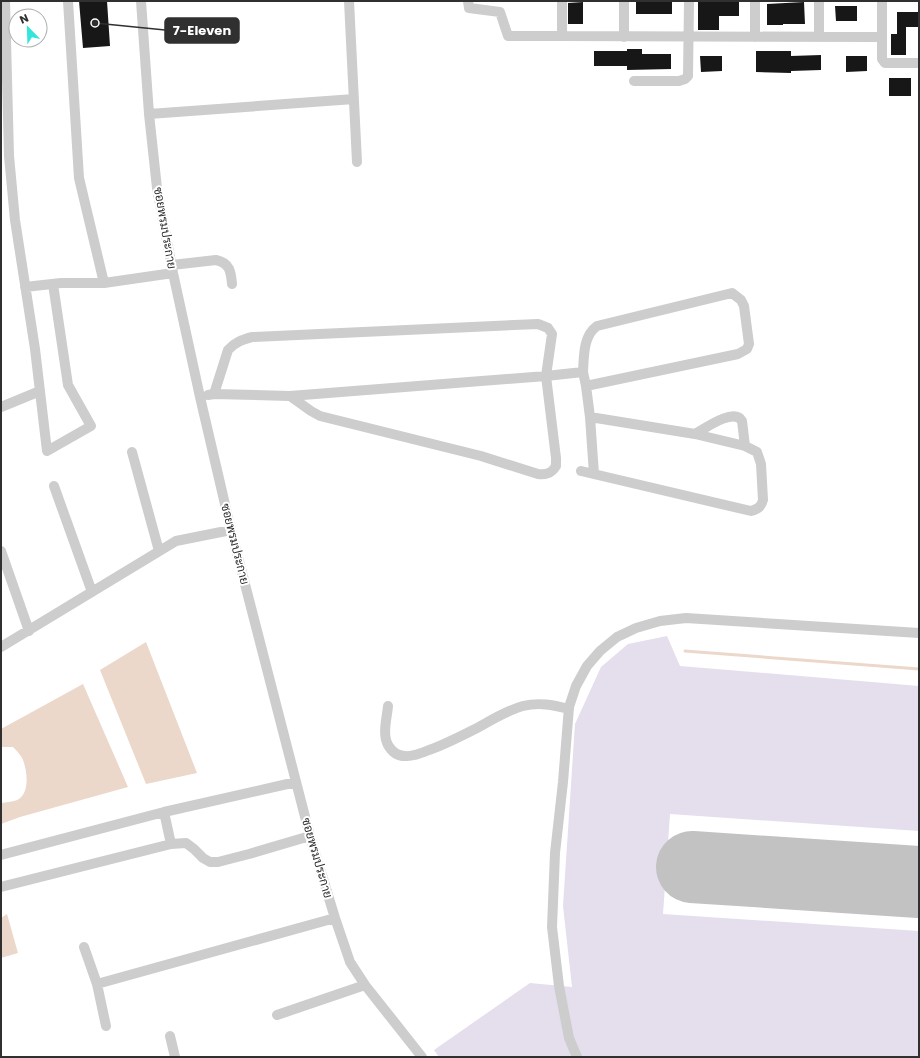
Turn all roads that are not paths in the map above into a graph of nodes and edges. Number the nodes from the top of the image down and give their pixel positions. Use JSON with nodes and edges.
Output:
{"nodes":[{"id":1,"x":4,"y":1,"type":"edge"},
{"id":2,"x":68,"y":1,"type":"edge"},
{"id":3,"x":141,"y":1,"type":"edge"},
{"id":4,"x":349,"y":1,"type":"edge"},
{"id":5,"x":468,"y":1,"type":"edge"},
{"id":6,"x":562,"y":1,"type":"edge"},
{"id":7,"x":624,"y":1,"type":"edge"},
{"id":8,"x":689,"y":1,"type":"edge"},
{"id":9,"x":755,"y":1,"type":"edge"},
{"id":10,"x":819,"y":1,"type":"edge"},
{"id":11,"x":882,"y":1,"type":"edge"},
{"id":12,"x":562,"y":36,"type":"junction"},
{"id":13,"x":624,"y":36,"type":"junction"},
{"id":14,"x":689,"y":37,"type":"junction"},
{"id":15,"x":755,"y":37,"type":"junction"},
{"id":16,"x":819,"y":37,"type":"junction"},
{"id":17,"x":882,"y":37,"type":"junction"},
{"id":18,"x":919,"y":63,"type":"edge"},
{"id":19,"x":634,"y":81,"type":"dead end"},
{"id":20,"x":354,"y":99,"type":"junction"},
{"id":21,"x":149,"y":114,"type":"junction"},
{"id":22,"x":5,"y":157,"type":"edge"},
{"id":23,"x":357,"y":162,"type":"dead end"},
{"id":24,"x":172,"y":269,"type":"junction"},
{"id":25,"x":104,"y":283,"type":"junction"},
{"id":26,"x":54,"y":284,"type":"junction"},
{"id":27,"x":232,"y":284,"type":"dead end"},
{"id":28,"x":25,"y":287,"type":"junction"},
{"id":29,"x":583,"y":372,"type":"junction"},
{"id":30,"x":546,"y":376,"type":"junction"},
{"id":31,"x":586,"y":386,"type":"junction"},
{"id":32,"x":40,"y":391,"type":"junction"},
{"id":33,"x":214,"y":394,"type":"junction"},
{"id":34,"x":200,"y":396,"type":"junction"},
{"id":35,"x":290,"y":396,"type":"junction"},
{"id":36,"x":1,"y":407,"type":"edge"},
{"id":37,"x":590,"y":417,"type":"junction"},
{"id":38,"x":694,"y":434,"type":"junction"},
{"id":39,"x":745,"y":446,"type":"junction"},
{"id":40,"x":132,"y":452,"type":"dead end"},
{"id":41,"x":581,"y":471,"type":"dead end"},
{"id":42,"x":594,"y":474,"type":"junction"},
{"id":43,"x":54,"y":486,"type":"dead end"},
{"id":44,"x":231,"y":530,"type":"junction"},
{"id":45,"x":1,"y":551,"type":"edge"},
{"id":46,"x":159,"y":551,"type":"junction"},
{"id":47,"x":92,"y":592,"type":"junction"},
{"id":48,"x":29,"y":631,"type":"junction"},
{"id":49,"x":919,"y":633,"type":"edge"},
{"id":50,"x":1,"y":647,"type":"edge"},
{"id":51,"x":388,"y":706,"type":"dead end"},
{"id":52,"x":569,"y":709,"type":"junction"},
{"id":53,"x":296,"y":782,"type":"junction"},
{"id":54,"x":164,"y":812,"type":"junction"},
{"id":55,"x":310,"y":836,"type":"junction"},
{"id":56,"x":171,"y":844,"type":"junction"},
{"id":57,"x":1,"y":855,"type":"edge"},
{"id":58,"x":1,"y":887,"type":"edge"},
{"id":59,"x":335,"y":918,"type":"junction"},
{"id":60,"x":84,"y":947,"type":"dead end"},
{"id":61,"x":97,"y":984,"type":"junction"},
{"id":62,"x":365,"y":985,"type":"junction"},
{"id":63,"x":277,"y":1015,"type":"dead end"},
{"id":64,"x":106,"y":1026,"type":"dead end"},
{"id":65,"x":170,"y":1036,"type":"dead end"},
{"id":66,"x":175,"y":1057,"type":"edge"},
{"id":67,"x":422,"y":1057,"type":"edge"},
{"id":68,"x":577,"y":1057,"type":"edge"}],
"edges":[{"from":1,"to":22,"type":"street"},
{"from":2,"to":25,"type":"street"},
{"from":3,"to":21,"type":"street","name":"ซอยพรมประกาย"},
{"from":4,"to":20,"type":"street"},
{"from":5,"to":12,"type":"street"},
{"from":6,"to":12,"type":"street"},
{"from":7,"to":13,"type":"street"},
{"from":8,"to":14,"type":"street"},
{"from":9,"to":15,"type":"street"},
{"from":10,"to":16,"type":"street"},
{"from":11,"to":17,"type":"street"},
{"from":12,"to":13,"type":"street"},
{"from":13,"to":14,"type":"street"},
{"from":14,"to":15,"type":"street"},
{"from":14,"to":19,"type":"street"},
{"from":15,"to":16,"type":"street"},
{"from":16,"to":17,"type":"street"},
{"from":17,"to":18,"type":"street"},
{"from":20,"to":21,"type":"street"},
{"from":20,"to":23,"type":"street"},
{"from":21,"to":24,"type":"street","name":"ซอยพรมประกาย"},
{"from":22,"to":28,"type":"street"},
{"from":24,"to":25,"type":"street"},
{"from":24,"to":27,"type":"street"},
{"from":24,"to":34,"type":"street","name":"ซอยพรมประกาย"},
{"from":25,"to":26,"type":"street"},
{"from":26,"to":28,"type":"street"},
{"from":26,"to":32,"type":"street"},
{"from":28,"to":32,"type":"street"},
{"from":29,"to":30,"type":"street"},
{"from":29,"to":31,"type":"street"},
{"from":29,"to":31,"type":"street"},
{"from":30,"to":33,"type":"street"},
{"from":30,"to":35,"type":"street"},
{"from":30,"to":35,"type":"street"},
{"from":31,"to":37,"type":"street"},
{"from":32,"to":36,"type":"street"},
{"from":33,"to":34,"type":"street"},
{"from":33,"to":35,"type":"street"},
{"from":34,"to":44,"type":"street","name":"ซอยพรมประกาย"},
{"from":37,"to":38,"type":"street"},
{"from":37,"to":42,"type":"street"},
{"from":38,"to":39,"type":"street"},
{"from":38,"to":39,"type":"street"},
{"from":39,"to":42,"type":"street"},
{"from":40,"to":46,"type":"street"},
{"from":41,"to":42,"type":"street"},
{"from":43,"to":47,"type":"street"},
{"from":44,"to":46,"type":"street"},
{"from":44,"to":53,"type":"street","name":"ซอยพรมประกาย"},
{"from":45,"to":48,"type":"street"},
{"from":46,"to":47,"type":"street"},
{"from":47,"to":48,"type":"street"},
{"from":48,"to":50,"type":"street"},
{"from":49,"to":52,"type":"street"},
{"from":51,"to":52,"type":"street"},
{"from":52,"to":68,"type":"street"},
{"from":53,"to":54,"type":"street"},
{"from":53,"to":55,"type":"street","name":"ซอยพรมประกาย"},
{"from":54,"to":56,"type":"street"},
{"from":54,"to":57,"type":"street"},
{"from":55,"to":56,"type":"street"},
{"from":55,"to":59,"type":"street","name":"ซอยพรมประกาย"},
{"from":56,"to":58,"type":"street"},
{"from":59,"to":61,"type":"street"},
{"from":59,"to":62,"type":"street","name":"ซอยพรมประกาย"},
{"from":60,"to":61,"type":"street"},
{"from":61,"to":64,"type":"street"},
{"from":62,"to":63,"type":"street"},
{"from":62,"to":67,"type":"street","name":"ซอยพรมประกาย"},
{"from":65,"to":66,"type":"street"}]}
